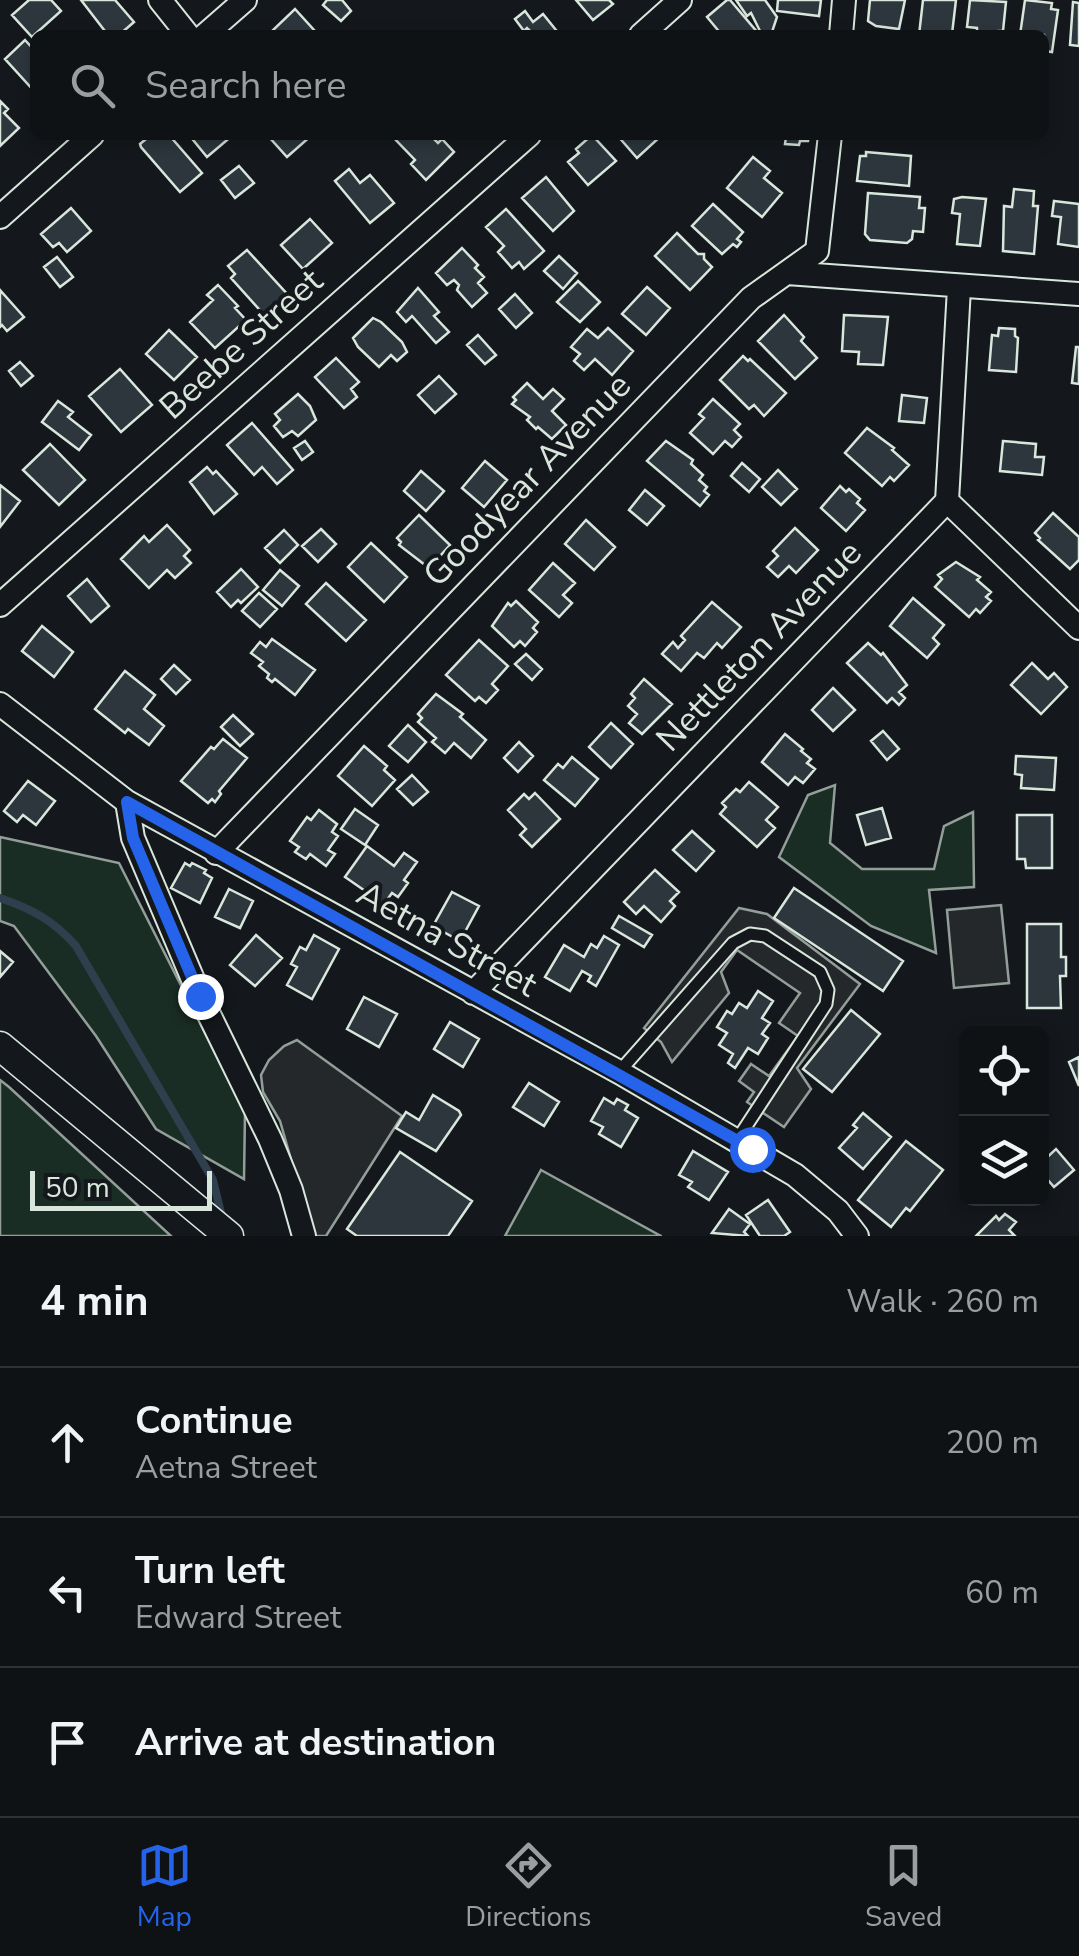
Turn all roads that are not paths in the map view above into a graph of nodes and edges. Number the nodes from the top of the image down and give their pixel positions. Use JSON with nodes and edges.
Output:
{"nodes":[{"id":1,"x":160,"y":0,"type":"edge"},
{"id":2,"x":245,"y":0,"type":"edge"},
{"id":3,"x":680,"y":0,"type":"edge"},
{"id":4,"x":844,"y":0,"type":"edge"},
{"id":5,"x":184,"y":30,"type":"edge"},
{"id":6,"x":211,"y":30,"type":"edge"},
{"id":7,"x":647,"y":30,"type":"edge"},
{"id":8,"x":841,"y":30,"type":"edge"},
{"id":9,"x":86,"y":140,"type":"edge"},
{"id":10,"x":522,"y":140,"type":"edge"},
{"id":11,"x":829,"y":140,"type":"edge"},
{"id":12,"x":0,"y":217,"type":"edge"},
{"id":13,"x":787,"y":272,"type":"junction"},
{"id":14,"x":959,"y":288,"type":"junction"},
{"id":15,"x":1079,"y":294,"type":"edge"},
{"id":16,"x":947,"y":502,"type":"junction"},
{"id":17,"x":0,"y":605,"type":"edge"},
{"id":18,"x":1079,"y":628,"type":"edge"},
{"id":19,"x":0,"y":704,"type":"edge"},
{"id":20,"x":127,"y":802,"type":"junction"},
{"id":21,"x":216,"y":853,"type":"junction"},
{"id":22,"x":473,"y":993,"type":"junction"},
{"id":23,"x":0,"y":1046,"type":"edge"},
{"id":24,"x":618,"y":1072,"type":"junction"},
{"id":25,"x":737,"y":1140,"type":"junction"},
{"id":26,"x":229,"y":1236,"type":"edge"},
{"id":27,"x":304,"y":1236,"type":"edge"},
{"id":28,"x":857,"y":1236,"type":"edge"}],
"edges":[{"from":1,"to":5,"type":"street"},
{"from":2,"to":6,"type":"street"},
{"from":3,"to":7,"type":"street"},
{"from":4,"to":8,"type":"street"},
{"from":9,"to":12,"type":"street"},
{"from":10,"to":17,"type":"street","name":"Beebe Street"},
{"from":11,"to":13,"type":"street","name":"Goodyear Avenue"},
{"from":13,"to":14,"type":"street"},
{"from":13,"to":21,"type":"street","name":"Goodyear Avenue"},
{"from":14,"to":15,"type":"street"},
{"from":14,"to":16,"type":"street"},
{"from":16,"to":18,"type":"street"},
{"from":16,"to":22,"type":"street","name":"Nettleton Avenue"},
{"from":19,"to":20,"type":"street","name":"Aetna Street"},
{"from":20,"to":21,"type":"street","name":"Aetna Street"},
{"from":20,"to":27,"type":"street"},
{"from":21,"to":22,"type":"street","name":"Aetna Street"},
{"from":22,"to":24,"type":"street","name":"Aetna Street"},
{"from":23,"to":26,"type":"street"},
{"from":24,"to":25,"type":"street","name":"Aetna Street"},
{"from":24,"to":25,"type":"lane"},
{"from":25,"to":28,"type":"street","name":"Aetna Street"}]}
